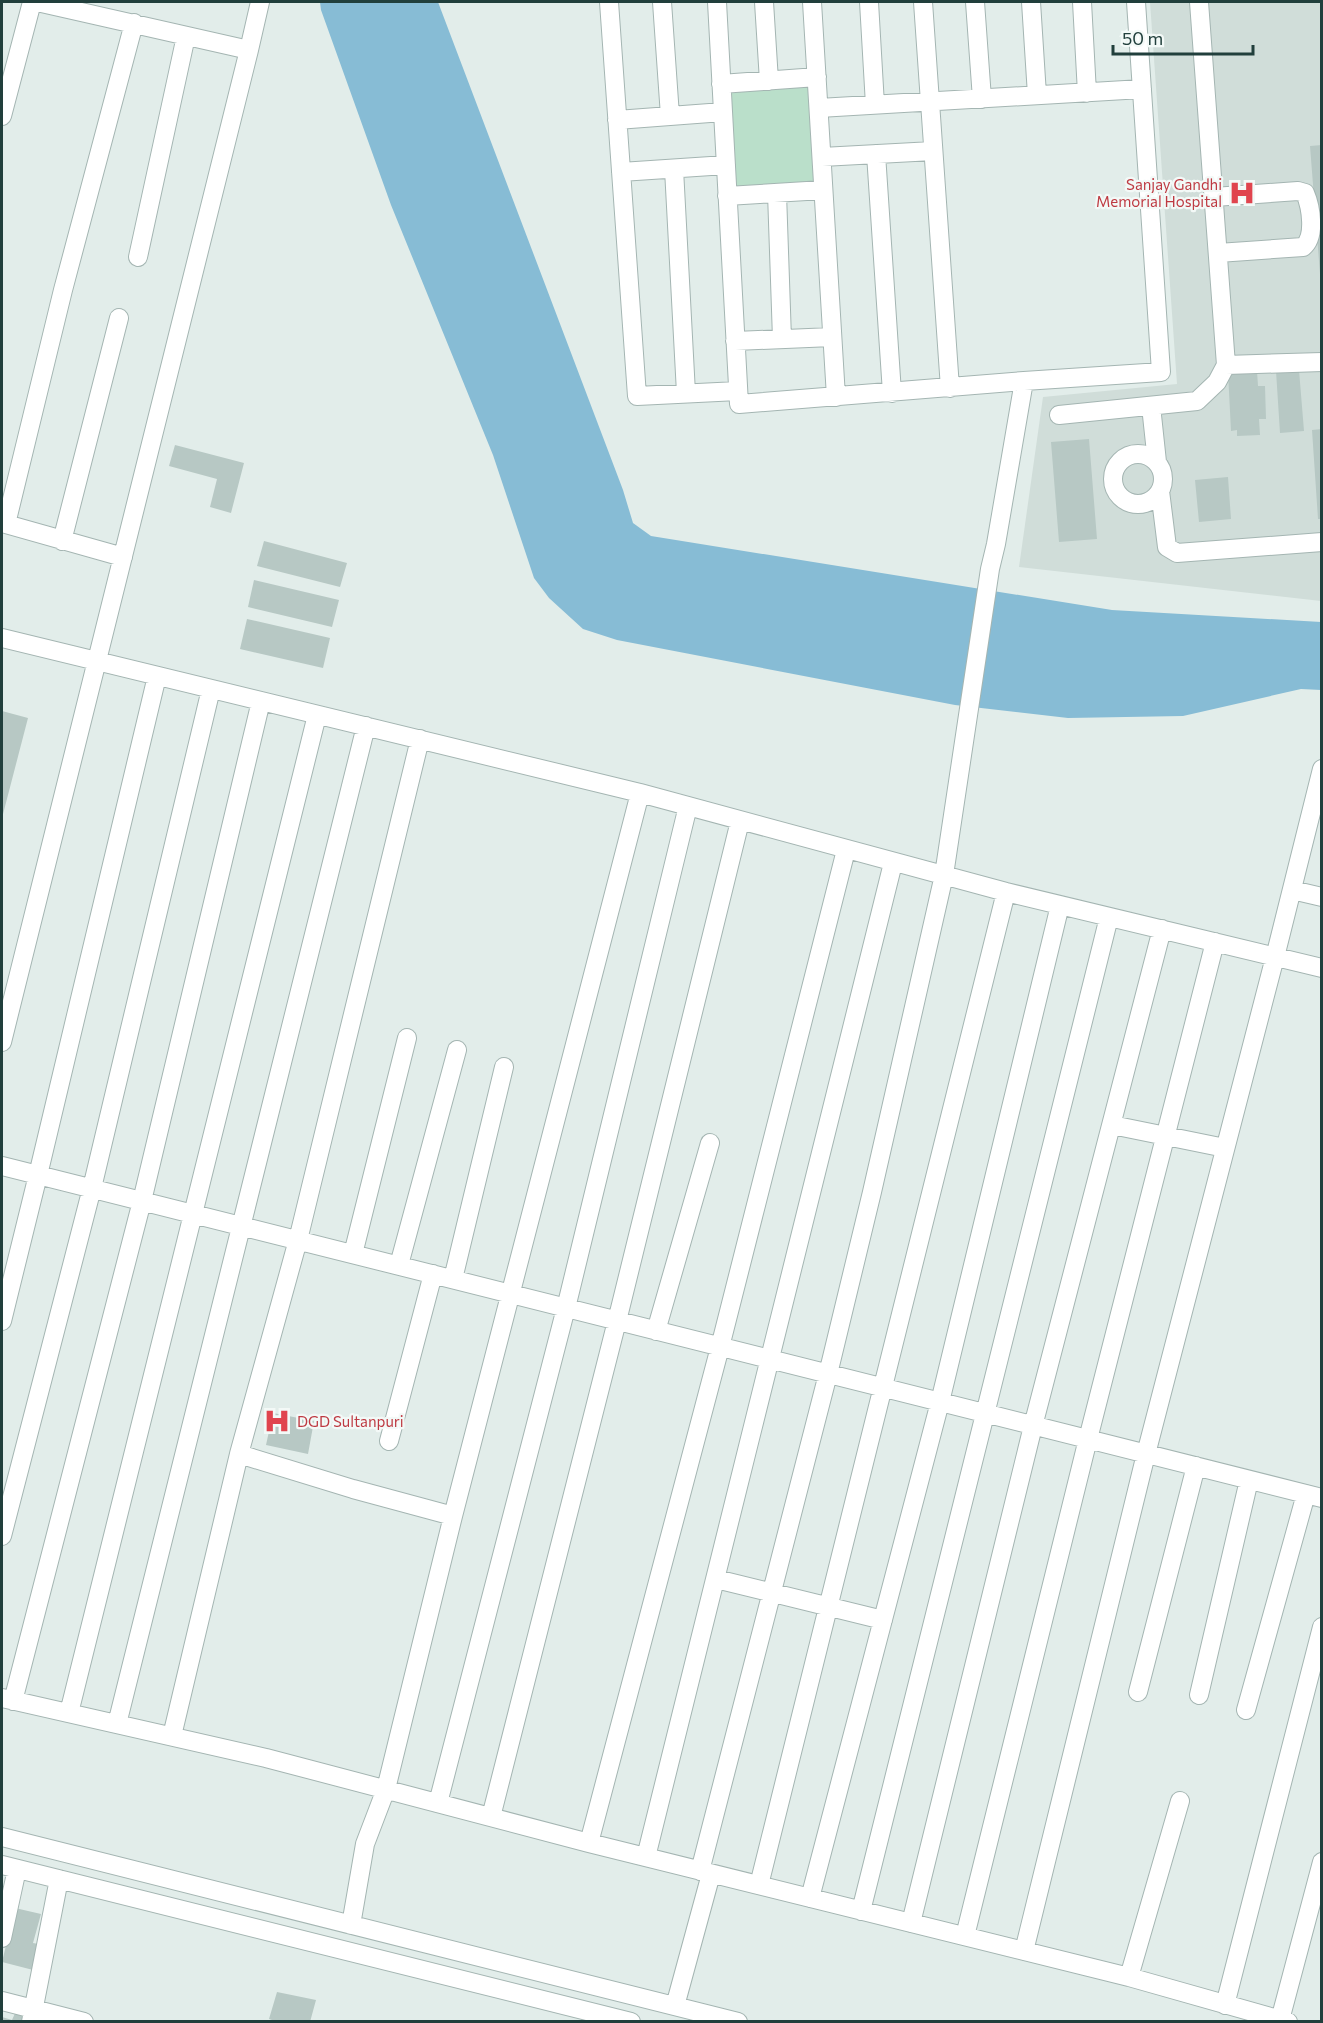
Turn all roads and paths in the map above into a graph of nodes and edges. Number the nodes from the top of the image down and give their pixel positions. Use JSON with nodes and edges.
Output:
{"nodes":[{"id":1,"x":32,"y":2,"type":"edge"},
{"id":2,"x":37,"y":2,"type":"edge"},
{"id":3,"x":260,"y":2,"type":"edge"},
{"id":4,"x":609,"y":2,"type":"edge"},
{"id":5,"x":662,"y":2,"type":"edge"},
{"id":6,"x":717,"y":2,"type":"edge"},
{"id":7,"x":764,"y":2,"type":"edge"},
{"id":8,"x":812,"y":2,"type":"edge"},
{"id":9,"x":869,"y":2,"type":"edge"},
{"id":10,"x":923,"y":2,"type":"edge"},
{"id":11,"x":975,"y":2,"type":"edge"},
{"id":12,"x":1031,"y":2,"type":"edge"},
{"id":13,"x":1082,"y":2,"type":"edge"},
{"id":14,"x":1136,"y":2,"type":"edge"},
{"id":15,"x":1199,"y":2,"type":"edge"},
{"id":16,"x":134,"y":23,"type":"junction"},
{"id":17,"x":186,"y":36,"type":"junction"},
{"id":18,"x":249,"y":50,"type":"junction"},
{"id":19,"x":817,"y":77,"type":"junction"},
{"id":20,"x":769,"y":81,"type":"junction"},
{"id":21,"x":721,"y":84,"type":"junction"},
{"id":22,"x":1142,"y":89,"type":"junction"},
{"id":23,"x":1087,"y":93,"type":"junction"},
{"id":24,"x":1037,"y":96,"type":"junction"},
{"id":25,"x":982,"y":99,"type":"junction"},
{"id":26,"x":930,"y":102,"type":"junction"},
{"id":27,"x":875,"y":105,"type":"junction"},
{"id":28,"x":819,"y":108,"type":"junction"},
{"id":29,"x":723,"y":112,"type":"junction"},
{"id":30,"x":2,"y":116,"type":"edge"},
{"id":31,"x":670,"y":116,"type":"junction"},
{"id":32,"x":617,"y":120,"type":"junction"},
{"id":33,"x":933,"y":151,"type":"junction"},
{"id":34,"x":876,"y":154,"type":"junction"},
{"id":35,"x":822,"y":157,"type":"junction"},
{"id":36,"x":726,"y":165,"type":"junction"},
{"id":37,"x":674,"y":168,"type":"junction"},
{"id":38,"x":621,"y":172,"type":"junction"},
{"id":39,"x":824,"y":190,"type":"junction"},
{"id":40,"x":777,"y":193,"type":"junction"},
{"id":41,"x":727,"y":196,"type":"junction"},
{"id":42,"x":1214,"y":197,"type":"junction"},
{"id":43,"x":1218,"y":253,"type":"junction"},
{"id":44,"x":138,"y":257,"type":"dead end"},
{"id":45,"x":119,"y":318,"type":"dead end"},
{"id":46,"x":832,"y":337,"type":"junction"},
{"id":47,"x":782,"y":339,"type":"junction"},
{"id":48,"x":735,"y":341,"type":"junction"},
{"id":49,"x":1322,"y":362,"type":"edge"},
{"id":50,"x":1226,"y":365,"type":"junction"},
{"id":51,"x":1024,"y":381,"type":"junction"},
{"id":52,"x":950,"y":388,"type":"junction"},
{"id":53,"x":738,"y":391,"type":"junction"},
{"id":54,"x":686,"y":393,"type":"junction"},
{"id":55,"x":892,"y":393,"type":"junction"},
{"id":56,"x":836,"y":397,"type":"junction"},
{"id":57,"x":1151,"y":406,"type":"junction"},
{"id":58,"x":1059,"y":415,"type":"dead end"},
{"id":59,"x":1157,"y":462,"type":"junction"},
{"id":60,"x":1160,"y":491,"type":"junction"},
{"id":61,"x":4,"y":523,"type":"edge"},
{"id":62,"x":62,"y":541,"type":"junction"},
{"id":63,"x":1322,"y":542,"type":"edge"},
{"id":64,"x":123,"y":556,"type":"junction"},
{"id":65,"x":2,"y":638,"type":"edge"},
{"id":66,"x":95,"y":661,"type":"junction"},
{"id":67,"x":157,"y":676,"type":"junction"},
{"id":68,"x":211,"y":689,"type":"junction"},
{"id":69,"x":261,"y":701,"type":"junction"},
{"id":70,"x":317,"y":714,"type":"junction"},
{"id":71,"x":366,"y":726,"type":"junction"},
{"id":72,"x":420,"y":739,"type":"junction"},
{"id":73,"x":1322,"y":769,"type":"edge"},
{"id":74,"x":640,"y":793,"type":"junction"},
{"id":75,"x":688,"y":806,"type":"junction"},
{"id":76,"x":740,"y":821,"type":"junction"},
{"id":77,"x":846,"y":850,"type":"junction"},
{"id":78,"x":893,"y":863,"type":"junction"},
{"id":79,"x":944,"y":875,"type":"junction"},
{"id":80,"x":1292,"y":891,"type":"junction"},
{"id":81,"x":1006,"y":892,"type":"junction"},
{"id":82,"x":1322,"y":897,"type":"edge"},
{"id":83,"x":1060,"y":905,"type":"junction"},
{"id":84,"x":1109,"y":917,"type":"junction"},
{"id":85,"x":1162,"y":929,"type":"junction"},
{"id":86,"x":1215,"y":942,"type":"junction"},
{"id":87,"x":1275,"y":957,"type":"junction"},
{"id":88,"x":1322,"y":968,"type":"edge"},
{"id":89,"x":407,"y":1038,"type":"dead end"},
{"id":90,"x":2,"y":1042,"type":"edge"},
{"id":91,"x":457,"y":1050,"type":"dead end"},
{"id":92,"x":504,"y":1067,"type":"dead end"},
{"id":93,"x":1112,"y":1125,"type":"junction"},
{"id":94,"x":1165,"y":1136,"type":"junction"},
{"id":95,"x":710,"y":1143,"type":"dead end"},
{"id":96,"x":1225,"y":1148,"type":"junction"},
{"id":97,"x":2,"y":1166,"type":"edge"},
{"id":98,"x":38,"y":1175,"type":"junction"},
{"id":99,"x":92,"y":1188,"type":"junction"},
{"id":100,"x":142,"y":1201,"type":"junction"},
{"id":101,"x":194,"y":1214,"type":"junction"},
{"id":102,"x":242,"y":1226,"type":"junction"},
{"id":103,"x":298,"y":1240,"type":"junction"},
{"id":104,"x":353,"y":1254,"type":"junction"},
{"id":105,"x":399,"y":1265,"type":"junction"},
{"id":106,"x":433,"y":1274,"type":"junction"},
{"id":107,"x":453,"y":1279,"type":"junction"},
{"id":108,"x":510,"y":1294,"type":"junction"},
{"id":109,"x":566,"y":1308,"type":"junction"},
{"id":110,"x":2,"y":1321,"type":"edge"},
{"id":111,"x":617,"y":1321,"type":"junction"},
{"id":112,"x":656,"y":1330,"type":"junction"},
{"id":113,"x":720,"y":1347,"type":"junction"},
{"id":114,"x":771,"y":1359,"type":"junction"},
{"id":115,"x":828,"y":1374,"type":"junction"},
{"id":116,"x":884,"y":1388,"type":"junction"},
{"id":117,"x":940,"y":1402,"type":"junction"},
{"id":118,"x":986,"y":1414,"type":"junction"},
{"id":119,"x":1034,"y":1426,"type":"junction"},
{"id":120,"x":1088,"y":1440,"type":"junction"},
{"id":121,"x":389,"y":1441,"type":"dead end"},
{"id":122,"x":239,"y":1454,"type":"junction"},
{"id":123,"x":1146,"y":1454,"type":"junction"},
{"id":124,"x":1196,"y":1466,"type":"junction"},
{"id":125,"x":1249,"y":1480,"type":"junction"},
{"id":126,"x":1314,"y":1496,"type":"edge"},
{"id":127,"x":453,"y":1516,"type":"junction"},
{"id":128,"x":2,"y":1536,"type":"edge"},
{"id":129,"x":716,"y":1579,"type":"junction"},
{"id":130,"x":772,"y":1592,"type":"junction"},
{"id":131,"x":829,"y":1607,"type":"junction"},
{"id":132,"x":883,"y":1620,"type":"junction"},
{"id":133,"x":1322,"y":1627,"type":"edge"},
{"id":134,"x":1138,"y":1692,"type":"dead end"},
{"id":135,"x":1199,"y":1695,"type":"dead end"},
{"id":136,"x":7,"y":1700,"type":"edge"},
{"id":137,"x":1246,"y":1710,"type":"dead end"},
{"id":138,"x":69,"y":1713,"type":"junction"},
{"id":139,"x":117,"y":1724,"type":"junction"},
{"id":140,"x":172,"y":1737,"type":"junction"},
{"id":141,"x":386,"y":1790,"type":"junction"},
{"id":142,"x":1180,"y":1801,"type":"dead end"},
{"id":143,"x":438,"y":1803,"type":"junction"},
{"id":144,"x":491,"y":1817,"type":"junction"},
{"id":145,"x":2,"y":1837,"type":"edge"},
{"id":146,"x":589,"y":1843,"type":"junction"},
{"id":147,"x":646,"y":1857,"type":"junction"},
{"id":148,"x":1322,"y":1862,"type":"edge"},
{"id":149,"x":9,"y":1867,"type":"edge"},
{"id":150,"x":706,"y":1872,"type":"junction"},
{"id":151,"x":59,"y":1880,"type":"junction"},
{"id":152,"x":759,"y":1885,"type":"junction"},
{"id":153,"x":810,"y":1898,"type":"junction"},
{"id":154,"x":861,"y":1911,"type":"junction"},
{"id":155,"x":911,"y":1923,"type":"junction"},
{"id":156,"x":351,"y":1925,"type":"junction"},
{"id":157,"x":965,"y":1936,"type":"junction"},
{"id":158,"x":2,"y":1938,"type":"edge"},
{"id":159,"x":1024,"y":1951,"type":"junction"},
{"id":160,"x":1129,"y":1977,"type":"junction"},
{"id":161,"x":2,"y":2001,"type":"edge"},
{"id":162,"x":1225,"y":2005,"type":"junction"},
{"id":163,"x":675,"y":2006,"type":"junction"},
{"id":164,"x":32,"y":2015,"type":"edge"},
{"id":165,"x":1284,"y":2021,"type":"edge"},
{"id":166,"x":84,"y":2022,"type":"edge"},
{"id":167,"x":631,"y":2022,"type":"edge"},
{"id":168,"x":738,"y":2022,"type":"edge"}],
"edges":[{"from":1,"to":30,"type":"street"},
{"from":2,"to":16,"type":"street"},
{"from":3,"to":18,"type":"street"},
{"from":4,"to":32,"type":"street"},
{"from":5,"to":31,"type":"street"},
{"from":6,"to":21,"type":"street"},
{"from":7,"to":20,"type":"street"},
{"from":8,"to":19,"type":"street"},
{"from":9,"to":27,"type":"street"},
{"from":10,"to":26,"type":"street"},
{"from":11,"to":25,"type":"street"},
{"from":12,"to":24,"type":"street"},
{"from":13,"to":23,"type":"street"},
{"from":14,"to":22,"type":"street"},
{"from":15,"to":42,"type":"street"},
{"from":16,"to":17,"type":"street"},
{"from":16,"to":61,"type":"street"},
{"from":17,"to":18,"type":"street"},
{"from":17,"to":44,"type":"street"},
{"from":18,"to":64,"type":"street"},
{"from":19,"to":20,"type":"street"},
{"from":19,"to":28,"type":"street"},
{"from":20,"to":21,"type":"street"},
{"from":21,"to":29,"type":"street"},
{"from":22,"to":23,"type":"street"},
{"from":22,"to":51,"type":"street"},
{"from":23,"to":24,"type":"street"},
{"from":24,"to":25,"type":"street"},
{"from":25,"to":26,"type":"street"},
{"from":26,"to":27,"type":"street"},
{"from":26,"to":33,"type":"street"},
{"from":27,"to":28,"type":"street"},
{"from":28,"to":35,"type":"street"},
{"from":29,"to":31,"type":"street"},
{"from":29,"to":36,"type":"street"},
{"from":31,"to":32,"type":"street"},
{"from":32,"to":38,"type":"street"},
{"from":33,"to":34,"type":"street"},
{"from":33,"to":52,"type":"street"},
{"from":34,"to":35,"type":"street"},
{"from":34,"to":55,"type":"street"},
{"from":35,"to":39,"type":"street"},
{"from":36,"to":37,"type":"street"},
{"from":36,"to":41,"type":"street"},
{"from":37,"to":38,"type":"street"},
{"from":37,"to":54,"type":"street"},
{"from":38,"to":54,"type":"street"},
{"from":39,"to":40,"type":"street"},
{"from":39,"to":46,"type":"street"},
{"from":40,"to":41,"type":"street"},
{"from":40,"to":47,"type":"street"},
{"from":41,"to":48,"type":"street"},
{"from":42,"to":43,"type":"street"},
{"from":42,"to":43,"type":"street"},
{"from":43,"to":50,"type":"street"},
{"from":45,"to":62,"type":"street"},
{"from":46,"to":47,"type":"street"},
{"from":46,"to":56,"type":"street"},
{"from":47,"to":48,"type":"street"},
{"from":48,"to":53,"type":"street"},
{"from":49,"to":50,"type":"street"},
{"from":50,"to":57,"type":"street"},
{"from":51,"to":52,"type":"street"},
{"from":51,"to":79,"type":"street"},
{"from":52,"to":55,"type":"street"},
{"from":53,"to":54,"type":"street"},
{"from":53,"to":56,"type":"street"},
{"from":55,"to":56,"type":"street"},
{"from":57,"to":58,"type":"street"},
{"from":57,"to":59,"type":"street"},
{"from":59,"to":60,"type":"street"},
{"from":59,"to":60,"type":"street"},
{"from":60,"to":63,"type":"street"},
{"from":61,"to":62,"type":"street"},
{"from":62,"to":64,"type":"street"},
{"from":64,"to":66,"type":"street"},
{"from":65,"to":66,"type":"street"},
{"from":66,"to":67,"type":"street"},
{"from":66,"to":90,"type":"street"},
{"from":67,"to":68,"type":"street"},
{"from":67,"to":98,"type":"street"},
{"from":68,"to":69,"type":"street"},
{"from":68,"to":99,"type":"street"},
{"from":69,"to":70,"type":"street"},
{"from":69,"to":100,"type":"street"},
{"from":70,"to":71,"type":"street"},
{"from":70,"to":101,"type":"street"},
{"from":71,"to":72,"type":"street"},
{"from":71,"to":102,"type":"street"},
{"from":72,"to":74,"type":"street"},
{"from":72,"to":103,"type":"street"},
{"from":73,"to":80,"type":"street"},
{"from":74,"to":75,"type":"street"},
{"from":74,"to":108,"type":"street"},
{"from":75,"to":76,"type":"street"},
{"from":75,"to":109,"type":"street"},
{"from":76,"to":77,"type":"street"},
{"from":76,"to":111,"type":"street"},
{"from":77,"to":78,"type":"street"},
{"from":77,"to":113,"type":"street"},
{"from":78,"to":79,"type":"street"},
{"from":78,"to":114,"type":"street"},
{"from":79,"to":81,"type":"street"},
{"from":79,"to":115,"type":"street"},
{"from":80,"to":82,"type":"street"},
{"from":80,"to":87,"type":"street"},
{"from":81,"to":83,"type":"street"},
{"from":81,"to":116,"type":"street"},
{"from":83,"to":84,"type":"street"},
{"from":83,"to":117,"type":"street"},
{"from":84,"to":85,"type":"street"},
{"from":84,"to":118,"type":"street"},
{"from":85,"to":86,"type":"street"},
{"from":85,"to":93,"type":"street"},
{"from":86,"to":87,"type":"street"},
{"from":86,"to":94,"type":"street"},
{"from":87,"to":88,"type":"street"},
{"from":87,"to":96,"type":"street"},
{"from":89,"to":104,"type":"street"},
{"from":91,"to":105,"type":"street"},
{"from":92,"to":107,"type":"street"},
{"from":93,"to":94,"type":"street"},
{"from":93,"to":119,"type":"street"},
{"from":94,"to":96,"type":"street"},
{"from":94,"to":120,"type":"street"},
{"from":95,"to":112,"type":"street"},
{"from":96,"to":123,"type":"street"},
{"from":97,"to":98,"type":"street"},
{"from":98,"to":99,"type":"street"},
{"from":98,"to":110,"type":"street"},
{"from":99,"to":100,"type":"street"},
{"from":99,"to":128,"type":"street"},
{"from":100,"to":101,"type":"street"},
{"from":100,"to":136,"type":"street"},
{"from":101,"to":102,"type":"street"},
{"from":101,"to":138,"type":"street"},
{"from":102,"to":103,"type":"street"},
{"from":102,"to":139,"type":"street"},
{"from":103,"to":104,"type":"street"},
{"from":103,"to":122,"type":"street"},
{"from":104,"to":105,"type":"street"},
{"from":105,"to":106,"type":"street"},
{"from":106,"to":107,"type":"street"},
{"from":106,"to":121,"type":"street"},
{"from":107,"to":108,"type":"street"},
{"from":108,"to":109,"type":"street"},
{"from":108,"to":127,"type":"street"},
{"from":109,"to":111,"type":"street"},
{"from":109,"to":143,"type":"street"},
{"from":111,"to":112,"type":"street"},
{"from":111,"to":144,"type":"street"},
{"from":112,"to":113,"type":"street"},
{"from":113,"to":114,"type":"street"},
{"from":113,"to":146,"type":"street"},
{"from":114,"to":115,"type":"street"},
{"from":114,"to":129,"type":"street"},
{"from":115,"to":116,"type":"street"},
{"from":115,"to":130,"type":"street"},
{"from":116,"to":117,"type":"street"},
{"from":116,"to":131,"type":"street"},
{"from":117,"to":118,"type":"street"},
{"from":117,"to":132,"type":"street"},
{"from":118,"to":119,"type":"street"},
{"from":118,"to":154,"type":"street"},
{"from":119,"to":120,"type":"street"},
{"from":119,"to":155,"type":"street"},
{"from":120,"to":123,"type":"street"},
{"from":120,"to":157,"type":"street"},
{"from":122,"to":127,"type":"street"},
{"from":122,"to":140,"type":"street"},
{"from":123,"to":124,"type":"street"},
{"from":123,"to":159,"type":"street"},
{"from":124,"to":125,"type":"street"},
{"from":124,"to":134,"type":"street"},
{"from":125,"to":126,"type":"street"},
{"from":125,"to":135,"type":"street"},
{"from":126,"to":137,"type":"street"},
{"from":127,"to":141,"type":"street"},
{"from":129,"to":130,"type":"street"},
{"from":129,"to":147,"type":"street"},
{"from":130,"to":131,"type":"street"},
{"from":130,"to":150,"type":"street"},
{"from":131,"to":132,"type":"street"},
{"from":131,"to":152,"type":"street"},
{"from":132,"to":153,"type":"street"},
{"from":133,"to":162,"type":"street"},
{"from":136,"to":138,"type":"street"},
{"from":138,"to":139,"type":"street"},
{"from":139,"to":140,"type":"street"},
{"from":140,"to":141,"type":"street"},
{"from":141,"to":143,"type":"street"},
{"from":141,"to":156,"type":"street"},
{"from":142,"to":160,"type":"street"},
{"from":143,"to":144,"type":"street"},
{"from":144,"to":146,"type":"street"},
{"from":145,"to":156,"type":"street"},
{"from":146,"to":147,"type":"street"},
{"from":147,"to":150,"type":"street"},
{"from":148,"to":165,"type":"street"},
{"from":149,"to":151,"type":"street"},
{"from":149,"to":158,"type":"street"},
{"from":150,"to":152,"type":"street"},
{"from":150,"to":163,"type":"street"},
{"from":151,"to":164,"type":"street"},
{"from":151,"to":167,"type":"street"},
{"from":152,"to":153,"type":"street"},
{"from":153,"to":154,"type":"street"},
{"from":154,"to":155,"type":"street"},
{"from":155,"to":157,"type":"street"},
{"from":156,"to":163,"type":"street"},
{"from":157,"to":159,"type":"street"},
{"from":159,"to":160,"type":"street"},
{"from":160,"to":162,"type":"street"},
{"from":161,"to":164,"type":"street"},
{"from":162,"to":165,"type":"street"},
{"from":163,"to":168,"type":"street"},
{"from":164,"to":166,"type":"street"}]}
